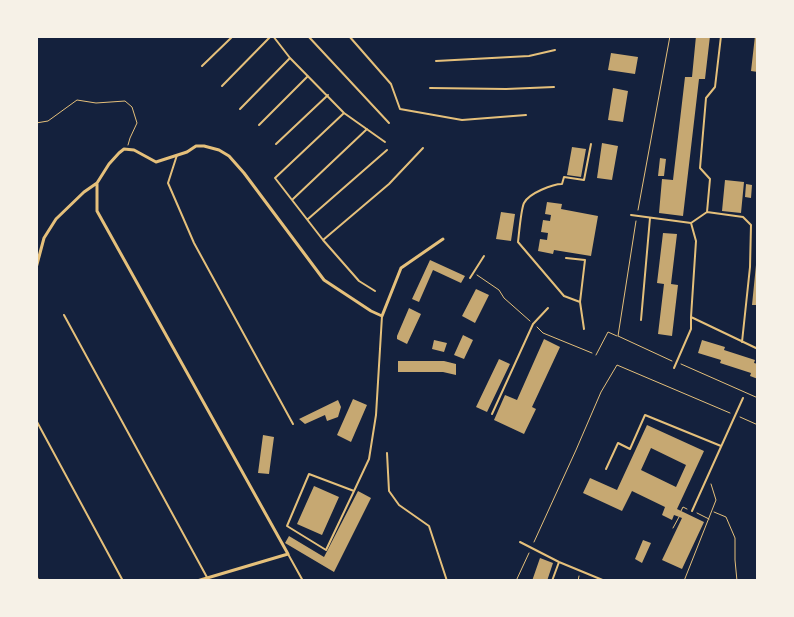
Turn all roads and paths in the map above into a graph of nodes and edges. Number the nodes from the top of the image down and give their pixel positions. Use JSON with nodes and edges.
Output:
{"nodes":[{"id":1,"x":232,"y":36,"type":"edge"},
{"id":2,"x":272,"y":36,"type":"edge"},
{"id":3,"x":308,"y":36,"type":"edge"},
{"id":4,"x":349,"y":36,"type":"edge"},
{"id":5,"x":670,"y":36,"type":"edge"},
{"id":6,"x":721,"y":36,"type":"edge"},
{"id":7,"x":555,"y":50,"type":"dead end"},
{"id":8,"x":290,"y":58,"type":"junction"},
{"id":9,"x":436,"y":61,"type":"dead end"},
{"id":10,"x":202,"y":66,"type":"dead end"},
{"id":11,"x":308,"y":76,"type":"junction"},
{"id":12,"x":222,"y":86,"type":"dead end"},
{"id":13,"x":430,"y":88,"type":"dead end"},
{"id":14,"x":554,"y":88,"type":"dead end"},
{"id":15,"x":328,"y":95,"type":"junction"},
{"id":16,"x":240,"y":108,"type":"dead end"},
{"id":17,"x":344,"y":113,"type":"junction"},
{"id":18,"x":526,"y":115,"type":"dead end"},
{"id":19,"x":36,"y":122,"type":"edge"},
{"id":20,"x":389,"y":124,"type":"dead end"},
{"id":21,"x":259,"y":125,"type":"dead end"},
{"id":22,"x":368,"y":129,"type":"junction"},
{"id":23,"x":385,"y":142,"type":"dead end"},
{"id":24,"x":276,"y":144,"type":"dead end"},
{"id":25,"x":590,"y":144,"type":"dead end"},
{"id":26,"x":128,"y":148,"type":"junction"},
{"id":27,"x":423,"y":148,"type":"dead end"},
{"id":28,"x":387,"y":150,"type":"dead end"},
{"id":29,"x":177,"y":155,"type":"junction"},
{"id":30,"x":97,"y":183,"type":"junction"},
{"id":31,"x":292,"y":200,"type":"junction"},
{"id":32,"x":707,"y":212,"type":"junction"},
{"id":33,"x":631,"y":215,"type":"dead end"},
{"id":34,"x":637,"y":216,"type":"junction"},
{"id":35,"x":650,"y":218,"type":"junction"},
{"id":36,"x":307,"y":219,"type":"junction"},
{"id":37,"x":691,"y":223,"type":"junction"},
{"id":38,"x":444,"y":239,"type":"dead end"},
{"id":39,"x":323,"y":240,"type":"junction"},
{"id":40,"x":484,"y":256,"type":"dead end"},
{"id":41,"x":566,"y":258,"type":"dead end"},
{"id":42,"x":36,"y":268,"type":"edge"},
{"id":43,"x":470,"y":278,"type":"joint"},
{"id":44,"x":375,"y":291,"type":"dead end"},
{"id":45,"x":580,"y":302,"type":"junction"},
{"id":46,"x":548,"y":308,"type":"dead end"},
{"id":47,"x":64,"y":315,"type":"dead end"},
{"id":48,"x":382,"y":316,"type":"junction"},
{"id":49,"x":690,"y":317,"type":"junction"},
{"id":50,"x":641,"y":320,"type":"dead end"},
{"id":51,"x":533,"y":324,"type":"junction"},
{"id":52,"x":584,"y":329,"type":"dead end"},
{"id":53,"x":618,"y":336,"type":"junction"},
{"id":54,"x":742,"y":342,"type":"junction"},
{"id":55,"x":758,"y":349,"type":"edge"},
{"id":56,"x":592,"y":353,"type":"dead end"},
{"id":57,"x":596,"y":355,"type":"dead end"},
{"id":58,"x":676,"y":362,"type":"junction"},
{"id":59,"x":674,"y":368,"type":"dead end"},
{"id":60,"x":743,"y":398,"type":"dead end"},
{"id":61,"x":758,"y":398,"type":"edge"},
{"id":62,"x":492,"y":414,"type":"dead end"},
{"id":63,"x":736,"y":415,"type":"junction"},
{"id":64,"x":36,"y":420,"type":"edge"},
{"id":65,"x":293,"y":424,"type":"dead end"},
{"id":66,"x":758,"y":425,"type":"edge"},
{"id":67,"x":721,"y":446,"type":"junction"},
{"id":68,"x":387,"y":453,"type":"dead end"},
{"id":69,"x":606,"y":469,"type":"dead end"},
{"id":70,"x":708,"y":476,"type":"junction"},
{"id":71,"x":354,"y":491,"type":"junction"},
{"id":72,"x":681,"y":511,"type":"dead end"},
{"id":73,"x":692,"y":511,"type":"junction"},
{"id":74,"x":713,"y":512,"type":"junction"},
{"id":75,"x":678,"y":517,"type":"dead end"},
{"id":76,"x":710,"y":519,"type":"junction"},
{"id":77,"x":673,"y":528,"type":"dead end"},
{"id":78,"x":520,"y":542,"type":"dead end"},
{"id":79,"x":531,"y":548,"type":"junction"},
{"id":80,"x":288,"y":554,"type":"junction"},
{"id":81,"x":559,"y":562,"type":"junction"},
{"id":82,"x":36,"y":576,"type":"edge"},
{"id":83,"x":208,"y":579,"type":"edge"},
{"id":84,"x":39,"y":581,"type":"edge"},
{"id":85,"x":123,"y":581,"type":"edge"},
{"id":86,"x":197,"y":581,"type":"edge"},
{"id":87,"x":303,"y":581,"type":"edge"},
{"id":88,"x":447,"y":581,"type":"edge"},
{"id":89,"x":516,"y":581,"type":"edge"},
{"id":90,"x":552,"y":581,"type":"edge"},
{"id":91,"x":605,"y":581,"type":"edge"},
{"id":92,"x":684,"y":581,"type":"edge"},
{"id":93,"x":738,"y":581,"type":"edge"}],
"edges":[{"from":1,"to":10,"type":"lane"},
{"from":2,"to":8,"type":"lane"},
{"from":2,"to":12,"type":"lane"},
{"from":3,"to":20,"type":"lane"},
{"from":4,"to":18,"type":"lane"},
{"from":5,"to":34,"type":"path"},
{"from":6,"to":32,"type":"lane"},
{"from":7,"to":9,"type":"lane"},
{"from":8,"to":11,"type":"lane"},
{"from":8,"to":16,"type":"lane"},
{"from":11,"to":15,"type":"lane"},
{"from":11,"to":21,"type":"lane"},
{"from":13,"to":14,"type":"lane"},
{"from":15,"to":17,"type":"lane"},
{"from":15,"to":24,"type":"lane"},
{"from":17,"to":22,"type":"lane"},
{"from":17,"to":31,"type":"lane"},
{"from":19,"to":26,"type":"path"},
{"from":22,"to":23,"type":"lane"},
{"from":22,"to":31,"type":"lane"},
{"from":25,"to":45,"type":"lane"},
{"from":26,"to":29,"type":"street"},
{"from":26,"to":30,"type":"street"},
{"from":27,"to":39,"type":"lane"},
{"from":28,"to":36,"type":"lane"},
{"from":29,"to":48,"type":"street"},
{"from":29,"to":65,"type":"lane"},
{"from":30,"to":42,"type":"street"},
{"from":30,"to":80,"type":"street"},
{"from":31,"to":36,"type":"lane"},
{"from":32,"to":37,"type":"lane"},
{"from":32,"to":54,"type":"lane"},
{"from":33,"to":34,"type":"lane"},
{"from":34,"to":35,"type":"lane"},
{"from":34,"to":53,"type":"path"},
{"from":35,"to":37,"type":"lane"},
{"from":35,"to":50,"type":"lane"},
{"from":36,"to":39,"type":"lane"},
{"from":37,"to":49,"type":"lane"},
{"from":38,"to":48,"type":"street"},
{"from":39,"to":44,"type":"lane"},
{"from":40,"to":43,"type":"lane"},
{"from":41,"to":45,"type":"lane"},
{"from":43,"to":51,"type":"path"},
{"from":45,"to":52,"type":"lane"},
{"from":46,"to":51,"type":"lane"},
{"from":47,"to":83,"type":"lane"},
{"from":48,"to":71,"type":"lane"},
{"from":49,"to":54,"type":"lane"},
{"from":49,"to":58,"type":"lane"},
{"from":51,"to":56,"type":"path"},
{"from":51,"to":62,"type":"lane"},
{"from":53,"to":57,"type":"path"},
{"from":53,"to":58,"type":"path"},
{"from":54,"to":55,"type":"lane"},
{"from":58,"to":59,"type":"lane"},
{"from":58,"to":61,"type":"path"},
{"from":60,"to":63,"type":"lane"},
{"from":63,"to":66,"type":"path"},
{"from":63,"to":67,"type":"lane"},
{"from":63,"to":79,"type":"path"},
{"from":64,"to":85,"type":"lane"},
{"from":67,"to":69,"type":"lane"},
{"from":67,"to":70,"type":"lane"},
{"from":68,"to":88,"type":"lane"},
{"from":70,"to":73,"type":"lane"},
{"from":70,"to":74,"type":"path"},
{"from":71,"to":71,"type":"lane"},
{"from":72,"to":73,"type":"path"},
{"from":73,"to":76,"type":"path"},
{"from":74,"to":76,"type":"path"},
{"from":74,"to":93,"type":"path"},
{"from":75,"to":77,"type":"path"},
{"from":76,"to":92,"type":"path"},
{"from":78,"to":79,"type":"lane"},
{"from":79,"to":81,"type":"lane"},
{"from":79,"to":89,"type":"path"},
{"from":80,"to":83,"type":"street"},
{"from":80,"to":87,"type":"lane"},
{"from":81,"to":90,"type":"lane"},
{"from":81,"to":91,"type":"lane"},
{"from":82,"to":84,"type":"lane"},
{"from":83,"to":86,"type":"street"}]}
